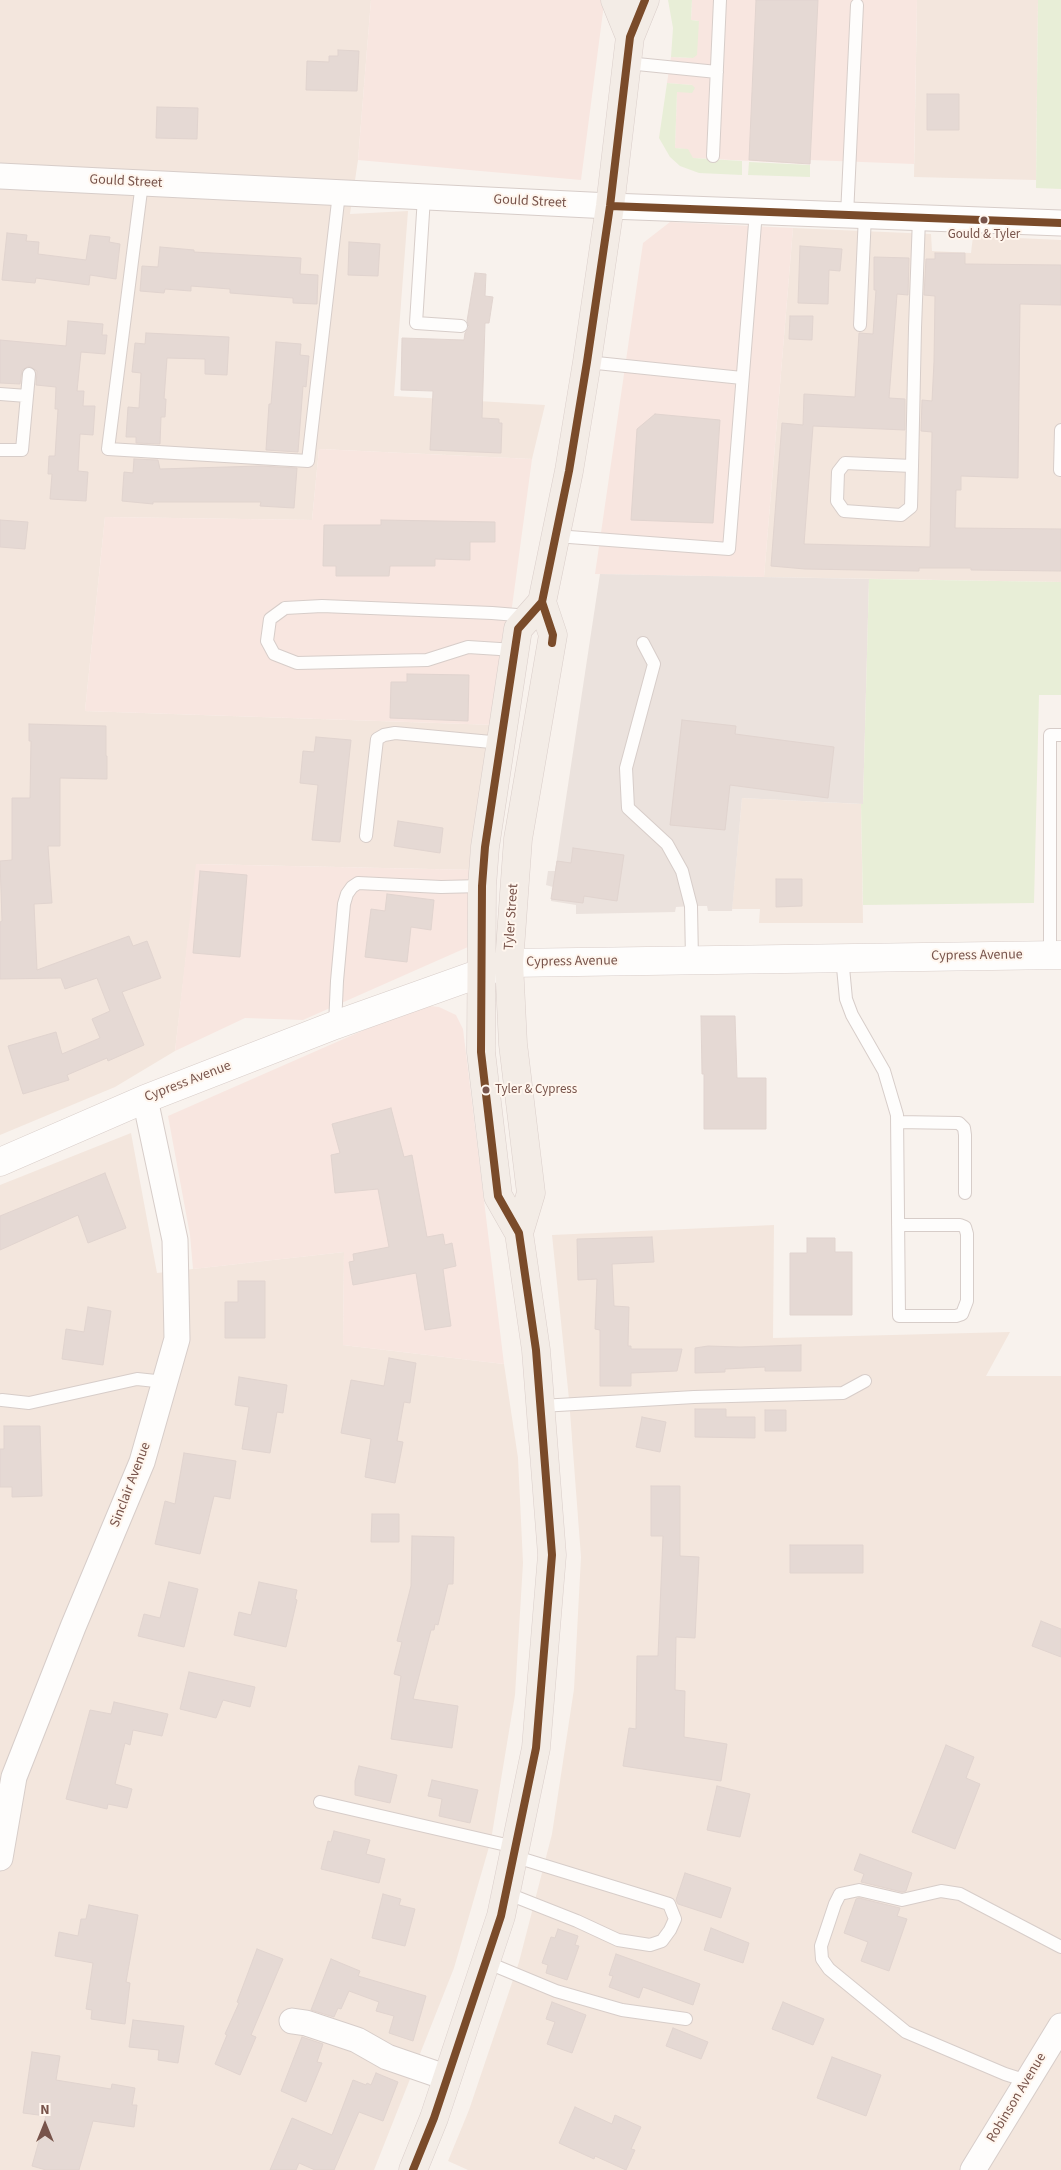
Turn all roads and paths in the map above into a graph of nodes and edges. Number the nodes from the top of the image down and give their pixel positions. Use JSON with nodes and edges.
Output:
{"nodes":[{"id":1,"x":614,"y":0,"type":"edge"},
{"id":2,"x":645,"y":0,"type":"edge"},
{"id":3,"x":720,"y":0,"type":"edge"},
{"id":4,"x":856,"y":5,"type":"dead end"},
{"id":5,"x":630,"y":37,"type":"junction"},
{"id":6,"x":627,"y":63,"type":"junction"},
{"id":7,"x":717,"y":72,"type":"junction"},
{"id":8,"x":713,"y":156,"type":"dead end"},
{"id":9,"x":0,"y":176,"type":"edge"},
{"id":10,"x":142,"y":183,"type":"junction"},
{"id":11,"x":339,"y":193,"type":"junction"},
{"id":12,"x":424,"y":197,"type":"junction"},
{"id":13,"x":610,"y":206,"type":"junction"},
{"id":14,"x":756,"y":211,"type":"junction"},
{"id":15,"x":856,"y":215,"type":"junction"},
{"id":16,"x":919,"y":218,"type":"junction"},
{"id":17,"x":1061,"y":223,"type":"edge"},
{"id":18,"x":860,"y":325,"type":"dead end"},
{"id":19,"x":461,"y":326,"type":"dead end"},
{"id":20,"x":586,"y":362,"type":"junction"},
{"id":21,"x":29,"y":374,"type":"dead end"},
{"id":22,"x":742,"y":378,"type":"junction"},
{"id":23,"x":0,"y":394,"type":"edge"},
{"id":24,"x":27,"y":396,"type":"junction"},
{"id":25,"x":1061,"y":430,"type":"edge"},
{"id":26,"x":0,"y":450,"type":"edge"},
{"id":27,"x":912,"y":466,"type":"junction"},
{"id":28,"x":1060,"y":470,"type":"dead end"},
{"id":29,"x":556,"y":536,"type":"junction"},
{"id":30,"x":536,"y":609,"type":"junction"},
{"id":31,"x":643,"y":643,"type":"dead end"},
{"id":32,"x":515,"y":650,"type":"junction"},
{"id":33,"x":1061,"y":735,"type":"edge"},
{"id":34,"x":502,"y":743,"type":"junction"},
{"id":35,"x":366,"y":836,"type":"dead end"},
{"id":36,"x":482,"y":886,"type":"junction"},
{"id":37,"x":1056,"y":955,"type":"edge"},
{"id":38,"x":842,"y":957,"type":"junction"},
{"id":39,"x":692,"y":960,"type":"junction"},
{"id":40,"x":509,"y":963,"type":"junction"},
{"id":41,"x":481,"y":974,"type":"junction"},
{"id":42,"x":335,"y":1025,"type":"junction"},
{"id":43,"x":145,"y":1099,"type":"junction"},
{"id":44,"x":897,"y":1122,"type":"junction"},
{"id":45,"x":0,"y":1162,"type":"edge"},
{"id":46,"x":965,"y":1193,"type":"dead end"},
{"id":47,"x":898,"y":1225,"type":"junction"},
{"id":48,"x":519,"y":1233,"type":"junction"},
{"id":49,"x":865,"y":1381,"type":"dead end"},
{"id":50,"x":165,"y":1382,"type":"junction"},
{"id":51,"x":2,"y":1400,"type":"dead end"},
{"id":52,"x":541,"y":1406,"type":"junction"},
{"id":53,"x":320,"y":1802,"type":"dead end"},
{"id":54,"x":514,"y":1852,"type":"junction"},
{"id":55,"x":0,"y":1858,"type":"edge"},
{"id":56,"x":506,"y":1893,"type":"junction"},
{"id":57,"x":1061,"y":1947,"type":"edge"},
{"id":58,"x":486,"y":1962,"type":"junction"},
{"id":59,"x":686,"y":2019,"type":"dead end"},
{"id":60,"x":292,"y":2021,"type":"dead end"},
{"id":61,"x":1061,"y":2026,"type":"edge"},
{"id":62,"x":448,"y":2078,"type":"junction"},
{"id":63,"x":1027,"y":2081,"type":"junction"},
{"id":64,"x":413,"y":2170,"type":"edge"},
{"id":65,"x":973,"y":2170,"type":"edge"}],
"edges":[{"from":1,"to":5,"type":"main road","name":"Tyler Street"},
{"from":2,"to":5,"type":"main road","name":"Tyler Street"},
{"from":3,"to":7,"type":"lane"},
{"from":4,"to":15,"type":"lane"},
{"from":5,"to":6,"type":"main road","name":"Tyler Street"},
{"from":6,"to":7,"type":"lane"},
{"from":6,"to":13,"type":"main road","name":"Tyler Street"},
{"from":7,"to":8,"type":"lane"},
{"from":9,"to":10,"type":"street","name":"Gould Street"},
{"from":10,"to":11,"type":"street","name":"Gould Street"},
{"from":10,"to":11,"type":"lane"},
{"from":11,"to":12,"type":"street","name":"Gould Street"},
{"from":12,"to":13,"type":"street","name":"Gould Street"},
{"from":12,"to":19,"type":"lane"},
{"from":13,"to":14,"type":"street","name":"Gould Street"},
{"from":13,"to":20,"type":"main road","name":"Tyler Street"},
{"from":14,"to":15,"type":"street","name":"Gould Street"},
{"from":14,"to":22,"type":"lane"},
{"from":15,"to":16,"type":"street","name":"Gould Street"},
{"from":15,"to":18,"type":"lane"},
{"from":16,"to":17,"type":"street","name":"Gould Street"},
{"from":16,"to":27,"type":"lane"},
{"from":20,"to":22,"type":"lane"},
{"from":20,"to":29,"type":"main road","name":"Tyler Street"},
{"from":21,"to":24,"type":"lane"},
{"from":22,"to":29,"type":"lane"},
{"from":23,"to":24,"type":"lane"},
{"from":24,"to":26,"type":"lane"},
{"from":25,"to":28,"type":"lane"},
{"from":27,"to":27,"type":"lane"},
{"from":29,"to":30,"type":"main road","name":"Tyler Street"},
{"from":30,"to":32,"type":"main road","name":"Tyler Street"},
{"from":30,"to":32,"type":"lane"},
{"from":30,"to":40,"type":"main road","name":"Tyler Street"},
{"from":31,"to":39,"type":"lane"},
{"from":32,"to":34,"type":"main road","name":"Tyler Street"},
{"from":33,"to":37,"type":"lane"},
{"from":34,"to":35,"type":"lane"},
{"from":34,"to":36,"type":"main road","name":"Tyler Street"},
{"from":36,"to":41,"type":"main road","name":"Tyler Street"},
{"from":36,"to":42,"type":"lane"},
{"from":37,"to":38,"type":"street","name":"Cypress Avenue"},
{"from":38,"to":39,"type":"street","name":"Cypress Avenue"},
{"from":38,"to":44,"type":"lane"},
{"from":39,"to":40,"type":"street","name":"Cypress Avenue"},
{"from":40,"to":41,"type":"street","name":"Cypress Avenue"},
{"from":40,"to":48,"type":"main road","name":"Tyler Street"},
{"from":41,"to":42,"type":"street","name":"Cypress Avenue"},
{"from":41,"to":48,"type":"main road","name":"Tyler Street"},
{"from":42,"to":43,"type":"street","name":"Cypress Avenue"},
{"from":43,"to":45,"type":"street","name":"Cypress Avenue"},
{"from":43,"to":50,"type":"street","name":"Sinclair Avenue"},
{"from":44,"to":46,"type":"lane"},
{"from":44,"to":47,"type":"lane"},
{"from":47,"to":47,"type":"lane"},
{"from":48,"to":52,"type":"main road","name":"Tyler Street"},
{"from":49,"to":52,"type":"lane"},
{"from":50,"to":51,"type":"lane"},
{"from":50,"to":55,"type":"street","name":"Sinclair Avenue"},
{"from":52,"to":54,"type":"main road","name":"Tyler Street"},
{"from":53,"to":54,"type":"lane"},
{"from":54,"to":56,"type":"main road","name":"Tyler Street"},
{"from":54,"to":56,"type":"lane"},
{"from":56,"to":58,"type":"main road","name":"Tyler Street"},
{"from":57,"to":63,"type":"lane"},
{"from":58,"to":59,"type":"lane"},
{"from":58,"to":62,"type":"main road","name":"Tyler Street"},
{"from":60,"to":62,"type":"street"},
{"from":61,"to":63,"type":"street","name":"Robinson Avenue"},
{"from":62,"to":64,"type":"main road","name":"Tyler Street"},
{"from":63,"to":65,"type":"street","name":"Robinson Avenue"}]}
